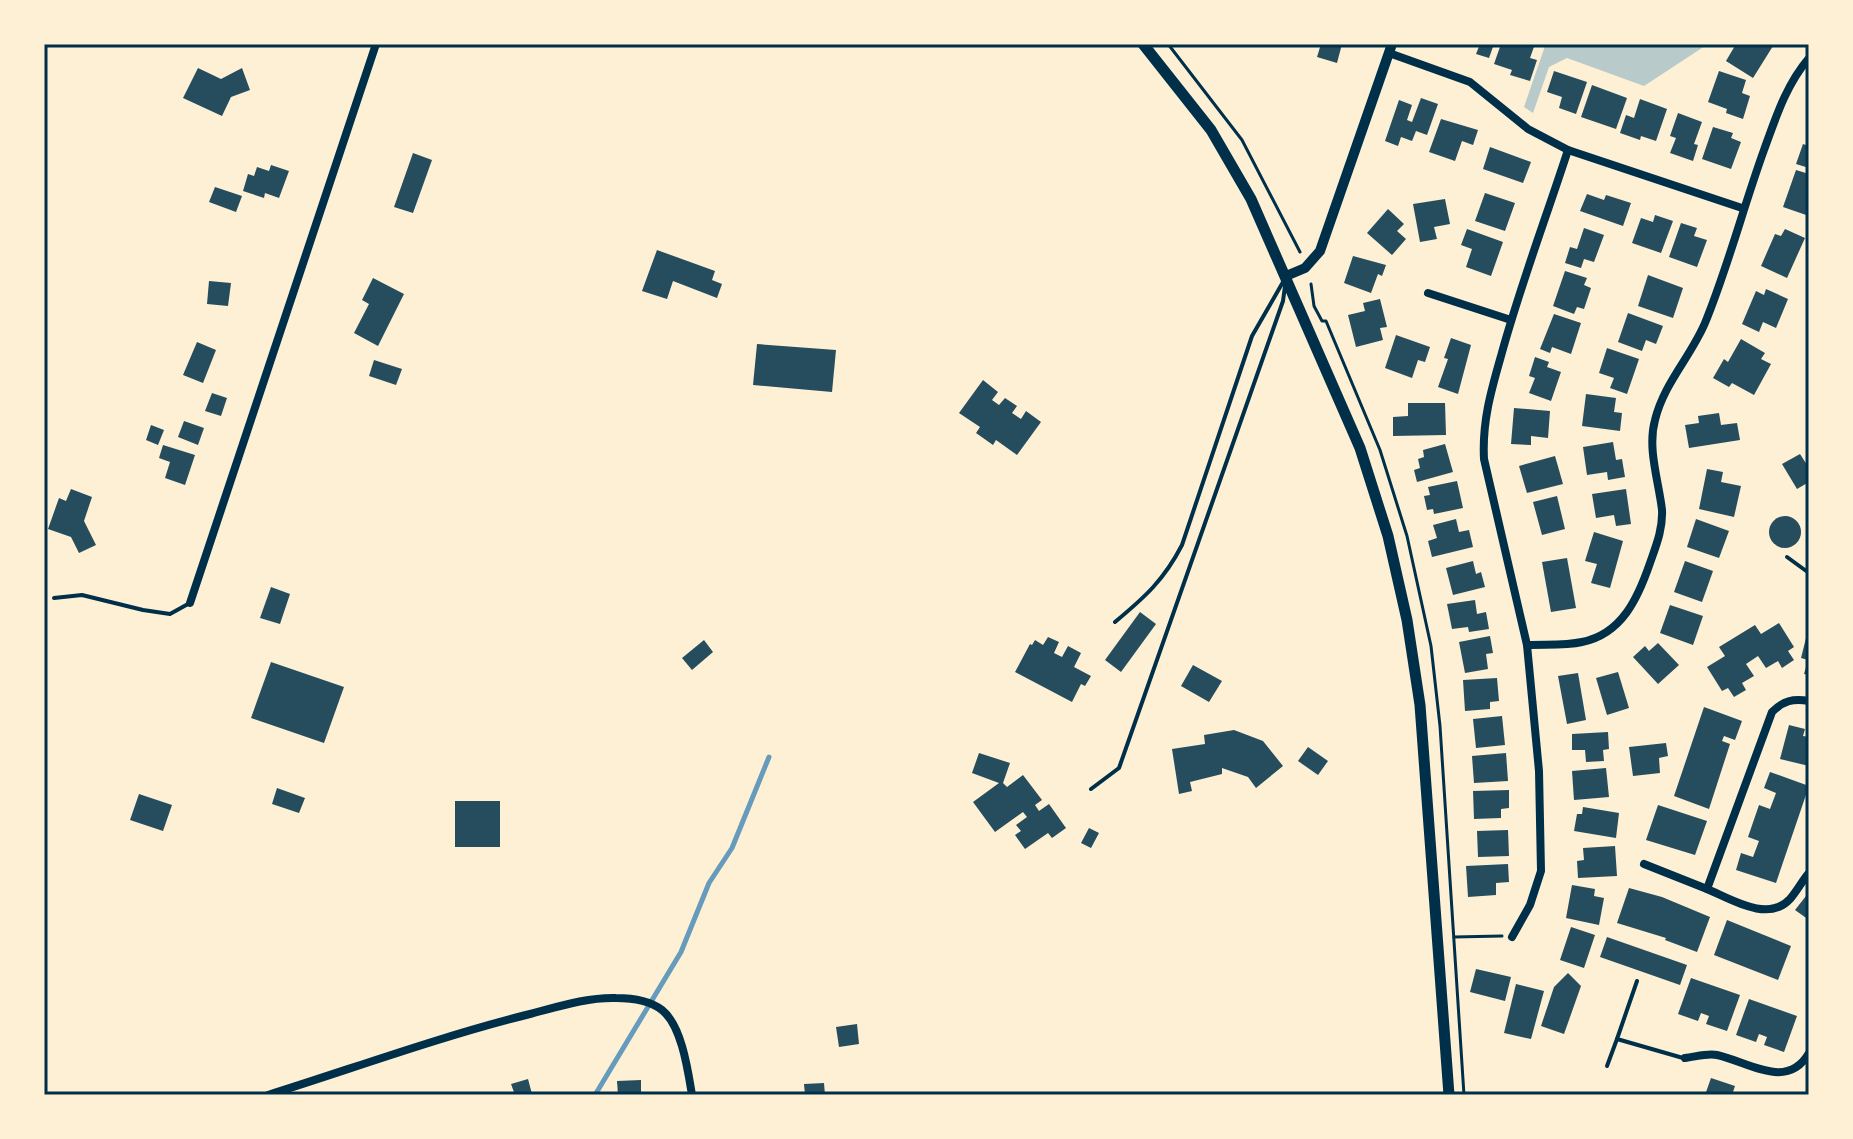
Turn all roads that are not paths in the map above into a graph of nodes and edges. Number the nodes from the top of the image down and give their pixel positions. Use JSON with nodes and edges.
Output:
{"nodes":[{"id":1,"x":376,"y":44,"type":"edge"},
{"id":2,"x":1143,"y":44,"type":"edge"},
{"id":3,"x":1390,"y":48,"type":"edge"},
{"id":4,"x":1809,"y":58,"type":"edge"},
{"id":5,"x":1568,"y":150,"type":"junction"},
{"id":6,"x":1742,"y":208,"type":"junction"},
{"id":7,"x":1286,"y":276,"type":"junction"},
{"id":8,"x":1428,"y":293,"type":"dead end"},
{"id":9,"x":1511,"y":320,"type":"junction"},
{"id":10,"x":1787,"y":557,"type":"dead end"},
{"id":11,"x":1809,"y":573,"type":"edge"},
{"id":12,"x":54,"y":598,"type":"dead end"},
{"id":13,"x":190,"y":603,"type":"joint"},
{"id":14,"x":1115,"y":622,"type":"dead end"},
{"id":15,"x":1527,"y":645,"type":"junction"},
{"id":16,"x":1809,"y":701,"type":"edge"},
{"id":17,"x":1091,"y":789,"type":"dead end"},
{"id":18,"x":1644,"y":864,"type":"dead end"},
{"id":19,"x":1809,"y":873,"type":"edge"},
{"id":20,"x":1707,"y":889,"type":"junction"},
{"id":21,"x":1512,"y":937,"type":"road end"},
{"id":22,"x":1637,"y":981,"type":"dead end"},
{"id":23,"x":1617,"y":1039,"type":"junction"},
{"id":24,"x":1809,"y":1053,"type":"edge"},
{"id":25,"x":1685,"y":1058,"type":"joint"},
{"id":26,"x":1607,"y":1066,"type":"dead end"},
{"id":27,"x":268,"y":1095,"type":"edge"},
{"id":28,"x":692,"y":1095,"type":"edge"},
{"id":29,"x":1449,"y":1095,"type":"edge"}],
"edges":[{"from":1,"to":13,"type":"street"},
{"from":2,"to":7,"type":"main road"},
{"from":3,"to":5,"type":"street"},
{"from":3,"to":7,"type":"street"},
{"from":4,"to":6,"type":"street"},
{"from":5,"to":6,"type":"street"},
{"from":5,"to":9,"type":"street"},
{"from":6,"to":15,"type":"street"},
{"from":7,"to":14,"type":"lane"},
{"from":7,"to":17,"type":"lane"},
{"from":7,"to":29,"type":"main road"},
{"from":8,"to":9,"type":"street"},
{"from":9,"to":15,"type":"street"},
{"from":10,"to":11,"type":"lane"},
{"from":12,"to":13,"type":"lane"},
{"from":15,"to":21,"type":"street"},
{"from":16,"to":20,"type":"street"},
{"from":18,"to":20,"type":"street"},
{"from":19,"to":20,"type":"street"},
{"from":22,"to":23,"type":"lane"},
{"from":23,"to":25,"type":"lane"},
{"from":23,"to":26,"type":"lane"},
{"from":24,"to":25,"type":"street"},
{"from":27,"to":28,"type":"street"}]}
